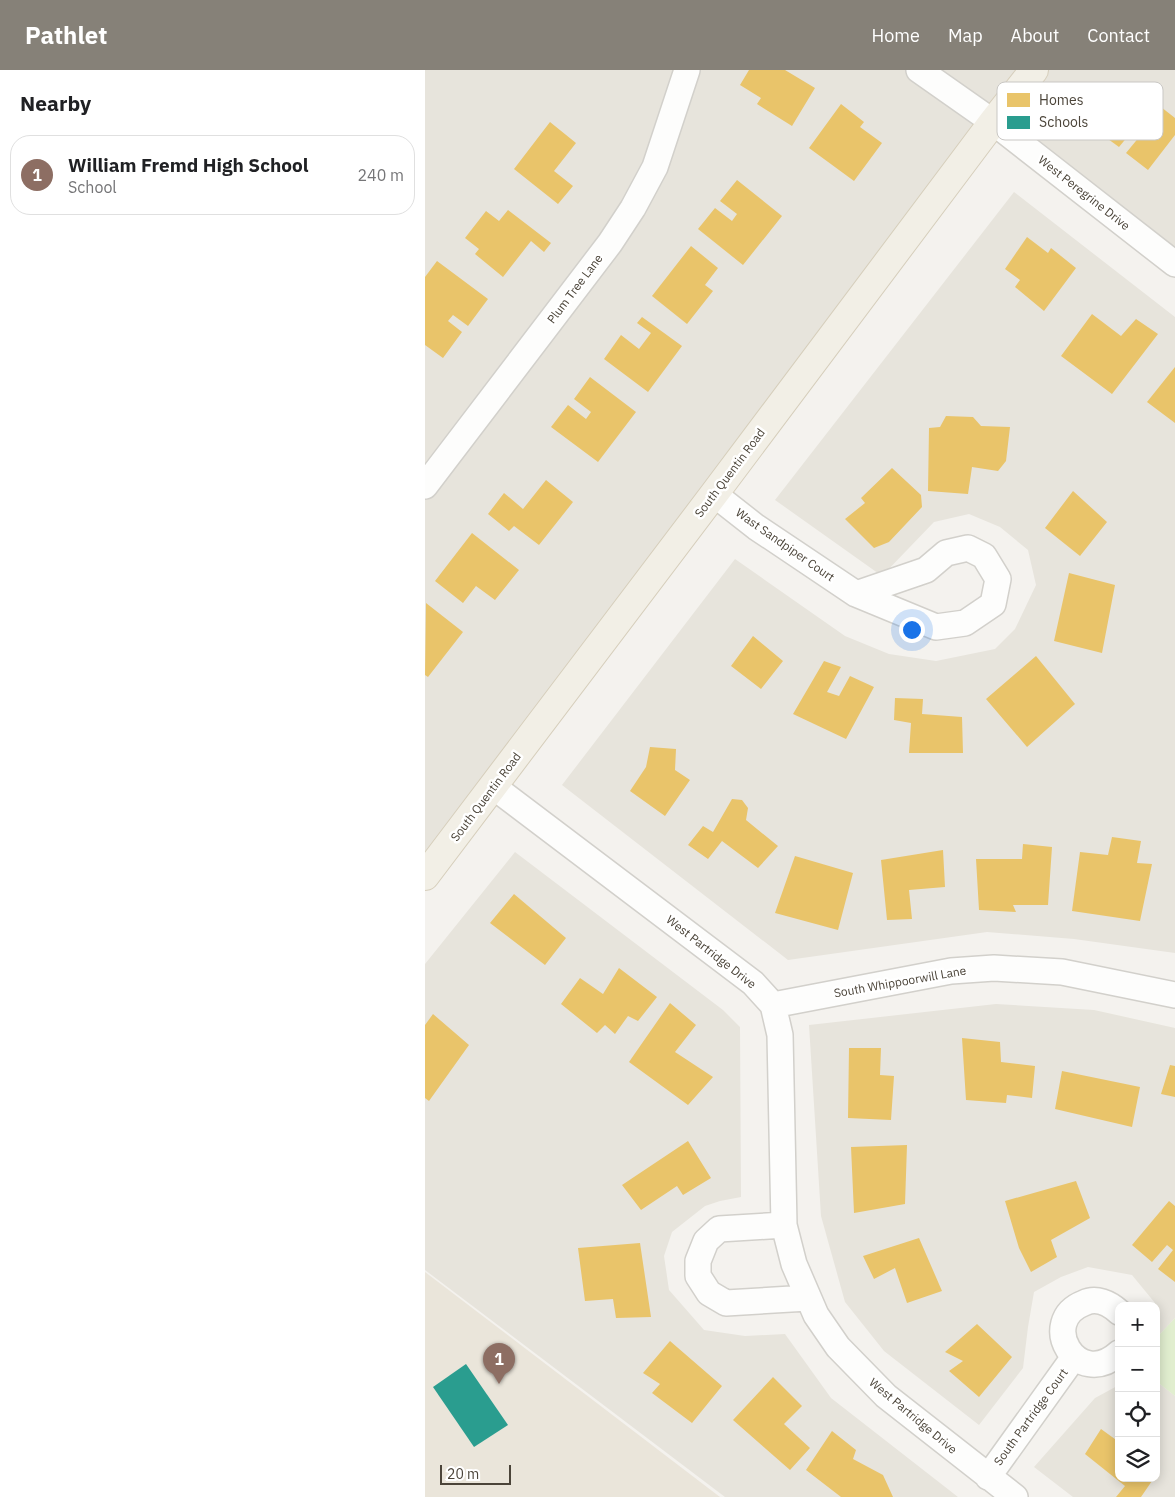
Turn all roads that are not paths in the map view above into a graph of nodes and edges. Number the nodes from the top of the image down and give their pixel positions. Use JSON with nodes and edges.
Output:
{"nodes":[{"id":1,"x":687,"y":70,"type":"edge"},
{"id":2,"x":919,"y":70,"type":"edge"},
{"id":3,"x":1034,"y":70,"type":"edge"},
{"id":4,"x":1025,"y":82,"type":"edge"},
{"id":5,"x":997,"y":117,"type":"edge"},
{"id":6,"x":993,"y":122,"type":"junction"},
{"id":7,"x":997,"y":125,"type":"edge"},
{"id":8,"x":1016,"y":140,"type":"edge"},
{"id":9,"x":1175,"y":264,"type":"edge"},
{"id":10,"x":425,"y":486,"type":"edge"},
{"id":11,"x":714,"y":494,"type":"junction"},
{"id":12,"x":856,"y":594,"type":"junction"},
{"id":13,"x":494,"y":787,"type":"junction"},
{"id":14,"x":425,"y":876,"type":"edge"},
{"id":15,"x":1175,"y":995,"type":"edge"},
{"id":16,"x":773,"y":1005,"type":"junction"},
{"id":17,"x":784,"y":1225,"type":"junction"},
{"id":18,"x":808,"y":1298,"type":"junction"},
{"id":19,"x":1115,"y":1308,"type":"edge"},
{"id":20,"x":1115,"y":1356,"type":"edge"},
{"id":21,"x":1074,"y":1357,"type":"junction"},
{"id":22,"x":988,"y":1477,"type":"junction"},
{"id":23,"x":1015,"y":1497,"type":"edge"}],
"edges":[{"from":1,"to":10,"type":"street","name":"Plum Tree Lane"},
{"from":2,"to":6,"type":"street","name":"West Peregrine Drive"},
{"from":3,"to":4,"type":"main road","name":"South Quentin Road"},
{"from":5,"to":6,"type":"main road","name":"South Quentin Road"},
{"from":6,"to":7,"type":"street","name":"West Peregrine Drive"},
{"from":6,"to":11,"type":"main road","name":"South Quentin Road"},
{"from":8,"to":9,"type":"street","name":"West Peregrine Drive"},
{"from":11,"to":12,"type":"street","name":"Wast Sandpiper Court"},
{"from":11,"to":13,"type":"main road","name":"South Quentin Road"},
{"from":12,"to":12,"type":"street","name":"Wast Sandpiper Court"},
{"from":13,"to":14,"type":"main road","name":"South Quentin Road"},
{"from":13,"to":16,"type":"street","name":"West Partridge Drive"},
{"from":15,"to":16,"type":"street","name":"South Whippoorwill Lane"},
{"from":16,"to":17,"type":"street","name":"West Partridge Drive"},
{"from":17,"to":18,"type":"street","name":"West Partridge Drive"},
{"from":17,"to":18,"type":"street"},
{"from":18,"to":22,"type":"street","name":"West Partridge Drive"},
{"from":19,"to":21,"type":"street","name":"South Partridge Court"},
{"from":20,"to":21,"type":"street","name":"South Partridge Court"},
{"from":21,"to":22,"type":"street","name":"South Partridge Court"},
{"from":22,"to":23,"type":"street","name":"West Partridge Drive"}]}
